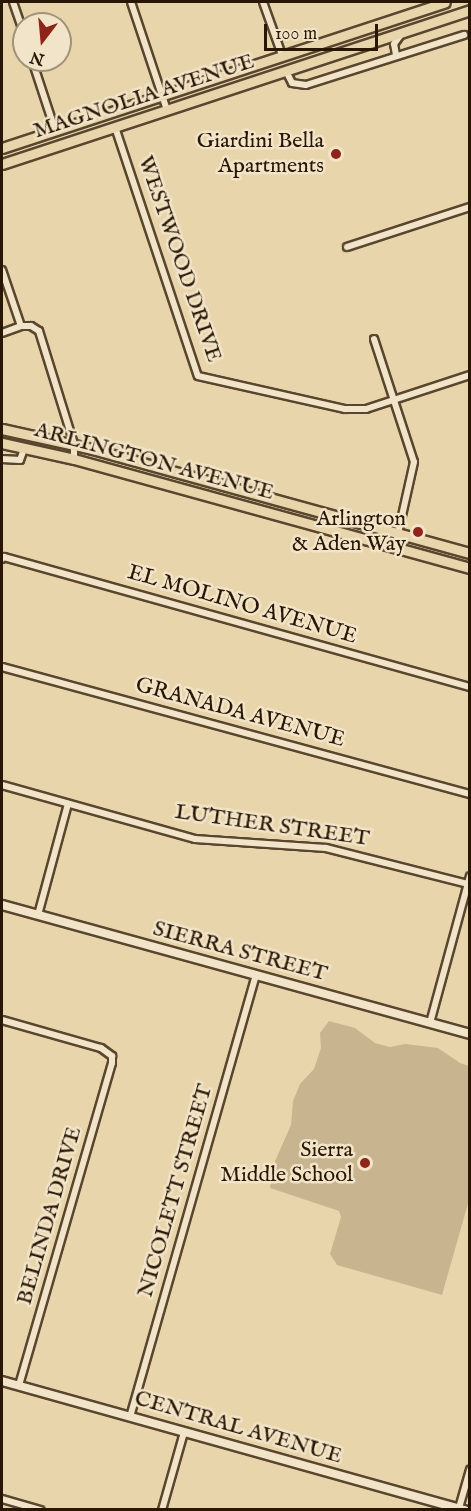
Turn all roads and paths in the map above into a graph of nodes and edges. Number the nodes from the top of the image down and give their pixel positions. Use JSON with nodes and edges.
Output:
{"nodes":[{"id":1,"x":131,"y":2,"type":"edge"},
{"id":2,"x":263,"y":2,"type":"edge"},
{"id":3,"x":445,"y":2,"type":"edge"},
{"id":4,"x":470,"y":10,"type":"edge"},
{"id":5,"x":402,"y":33,"type":"junction"},
{"id":6,"x":464,"y":35,"type":"dead end"},
{"id":7,"x":282,"y":55,"type":"junction"},
{"id":8,"x":396,"y":55,"type":"junction"},
{"id":9,"x":286,"y":71,"type":"junction"},
{"id":10,"x":36,"y":72,"type":"edge"},
{"id":11,"x":162,"y":95,"type":"junction"},
{"id":12,"x":167,"y":110,"type":"junction"},
{"id":13,"x":115,"y":127,"type":"junction"},
{"id":14,"x":55,"y":130,"type":"junction"},
{"id":15,"x":2,"y":148,"type":"edge"},
{"id":16,"x":2,"y":164,"type":"edge"},
{"id":17,"x":470,"y":207,"type":"edge"},
{"id":18,"x":347,"y":247,"type":"dead end"},
{"id":19,"x":2,"y":270,"type":"edge"},
{"id":20,"x":21,"y":326,"type":"junction"},
{"id":21,"x":2,"y":333,"type":"edge"},
{"id":22,"x":374,"y":339,"type":"dead end"},
{"id":23,"x":470,"y":375,"type":"edge"},
{"id":24,"x":394,"y":401,"type":"junction"},
{"id":25,"x":2,"y":429,"type":"edge"},
{"id":26,"x":2,"y":443,"type":"edge"},
{"id":27,"x":74,"y":444,"type":"junction"},
{"id":28,"x":24,"y":449,"type":"junction"},
{"id":29,"x":2,"y":459,"type":"edge"},
{"id":30,"x":74,"y":459,"type":"junction"},
{"id":31,"x":399,"y":533,"type":"junction"},
{"id":32,"x":395,"y":547,"type":"junction"},
{"id":33,"x":470,"y":553,"type":"edge"},
{"id":34,"x":3,"y":558,"type":"edge"},
{"id":35,"x":470,"y":568,"type":"edge"},
{"id":36,"x":2,"y":667,"type":"edge"},
{"id":37,"x":470,"y":687,"type":"edge"},
{"id":38,"x":2,"y":785,"type":"edge"},
{"id":39,"x":470,"y":794,"type":"edge"},
{"id":40,"x":68,"y":804,"type":"junction"},
{"id":41,"x":470,"y":876,"type":"edge"},
{"id":42,"x":468,"y":884,"type":"junction"},
{"id":43,"x":2,"y":905,"type":"edge"},
{"id":44,"x":38,"y":915,"type":"junction"},
{"id":45,"x":256,"y":975,"type":"junction"},
{"id":46,"x":2,"y":1020,"type":"edge"},
{"id":47,"x":430,"y":1023,"type":"junction"},
{"id":48,"x":470,"y":1034,"type":"edge"},
{"id":49,"x":2,"y":1381,"type":"edge"},
{"id":50,"x":19,"y":1386,"type":"junction"},
{"id":51,"x":130,"y":1417,"type":"junction"},
{"id":52,"x":184,"y":1432,"type":"junction"},
{"id":53,"x":470,"y":1470,"type":"edge"},
{"id":54,"x":2,"y":1499,"type":"edge"},
{"id":55,"x":40,"y":1509,"type":"edge"},
{"id":56,"x":162,"y":1509,"type":"edge"},
{"id":57,"x":462,"y":1509,"type":"edge"}],
"edges":[{"from":1,"to":11,"type":"street"},
{"from":2,"to":7,"type":"street"},
{"from":3,"to":7,"type":"main road","name":"MAGNOLIA AVENUE"},
{"from":4,"to":5,"type":"main road","name":"MAGNOLIA AVENUE"},
{"from":5,"to":8,"type":"street"},
{"from":5,"to":9,"type":"main road","name":"MAGNOLIA AVENUE"},
{"from":6,"to":8,"type":"street"},
{"from":7,"to":11,"type":"main road","name":"MAGNOLIA AVENUE"},
{"from":8,"to":9,"type":"street"},
{"from":9,"to":12,"type":"main road","name":"MAGNOLIA AVENUE"},
{"from":10,"to":14,"type":"street"},
{"from":11,"to":12,"type":"street"},
{"from":11,"to":14,"type":"main road","name":"MAGNOLIA AVENUE"},
{"from":12,"to":13,"type":"main road","name":"MAGNOLIA AVENUE"},
{"from":13,"to":16,"type":"main road","name":"MAGNOLIA AVENUE"},
{"from":13,"to":24,"type":"street","name":"WESTWOOD DRIVE"},
{"from":14,"to":15,"type":"main road","name":"MAGNOLIA AVENUE"},
{"from":17,"to":18,"type":"street"},
{"from":19,"to":20,"type":"street"},
{"from":20,"to":21,"type":"street"},
{"from":20,"to":27,"type":"street"},
{"from":22,"to":24,"type":"street"},
{"from":23,"to":24,"type":"street","name":"WESTWOOD DRIVE"},
{"from":24,"to":31,"type":"street"},
{"from":25,"to":27,"type":"main road","name":"ARLINGTON AVENUE"},
{"from":26,"to":28,"type":"main road","name":"ARLINGTON AVENUE"},
{"from":27,"to":30,"type":"street"},
{"from":27,"to":31,"type":"main road","name":"ARLINGTON AVENUE"},
{"from":28,"to":29,"type":"street"},
{"from":28,"to":30,"type":"main road","name":"ARLINGTON AVENUE"},
{"from":30,"to":32,"type":"main road","name":"ARLINGTON AVENUE"},
{"from":31,"to":32,"type":"street"},
{"from":31,"to":33,"type":"main road","name":"ARLINGTON AVENUE"},
{"from":32,"to":35,"type":"main road","name":"ARLINGTON AVENUE"},
{"from":34,"to":37,"type":"street","name":"EL MOLINO AVENUE"},
{"from":36,"to":39,"type":"street","name":"GRANADA AVENUE"},
{"from":38,"to":40,"type":"street","name":"LUTHER STREET"},
{"from":40,"to":42,"type":"street","name":"LUTHER STREET"},
{"from":40,"to":44,"type":"street"},
{"from":41,"to":42,"type":"street"},
{"from":42,"to":47,"type":"street"},
{"from":43,"to":44,"type":"street","name":"SIERRA STREET"},
{"from":44,"to":45,"type":"street","name":"SIERRA STREET"},
{"from":45,"to":47,"type":"street","name":"SIERRA STREET"},
{"from":45,"to":51,"type":"street","name":"NICOLETT STREET"},
{"from":46,"to":50,"type":"street","name":"BELINDA DRIVE"},
{"from":47,"to":48,"type":"street","name":"SIERRA STREET"},
{"from":49,"to":50,"type":"main road","name":"CENTRAL AVENUE"},
{"from":50,"to":51,"type":"main road","name":"CENTRAL AVENUE"},
{"from":51,"to":52,"type":"main road","name":"CENTRAL AVENUE"},
{"from":52,"to":56,"type":"street"},
{"from":52,"to":57,"type":"main road","name":"CENTRAL AVENUE"},
{"from":53,"to":57,"type":"street"},
{"from":54,"to":55,"type":"street"}]}
